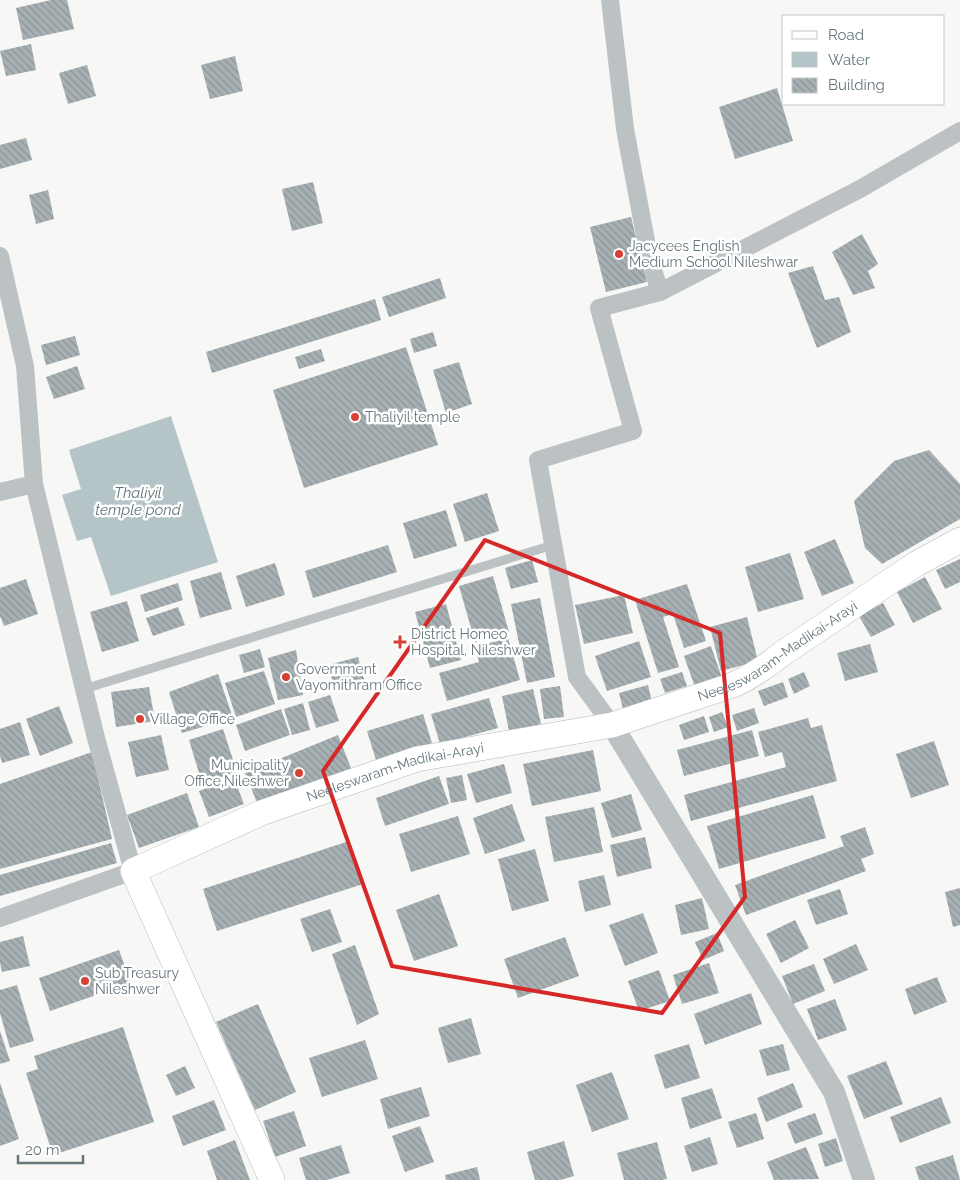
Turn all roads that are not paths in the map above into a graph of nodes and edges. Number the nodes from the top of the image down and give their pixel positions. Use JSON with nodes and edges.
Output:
{"nodes":[{"id":1,"x":610,"y":0,"type":"edge"},
{"id":2,"x":960,"y":130,"type":"edge"},
{"id":3,"x":0,"y":256,"type":"edge"},
{"id":4,"x":660,"y":292,"type":"junction"},
{"id":5,"x":34,"y":484,"type":"junction"},
{"id":6,"x":0,"y":492,"type":"edge"},
{"id":7,"x":960,"y":540,"type":"edge"},
{"id":8,"x":553,"y":545,"type":"junction"},
{"id":9,"x":84,"y":689,"type":"junction"},
{"id":10,"x":612,"y":725,"type":"junction"},
{"id":11,"x":133,"y":871,"type":"junction"},
{"id":12,"x":0,"y":918,"type":"edge"},
{"id":13,"x":272,"y":1180,"type":"edge"},
{"id":14,"x":864,"y":1180,"type":"edge"}],
"edges":[{"from":1,"to":4,"type":"street"},
{"from":2,"to":4,"type":"street"},
{"from":3,"to":5,"type":"street"},
{"from":4,"to":8,"type":"street"},
{"from":5,"to":6,"type":"street"},
{"from":5,"to":9,"type":"street"},
{"from":7,"to":10,"type":"main road","name":"Neeleswaram-Madikai-Arayi"},
{"from":8,"to":9,"type":"lane"},
{"from":8,"to":10,"type":"street"},
{"from":9,"to":11,"type":"street"},
{"from":10,"to":11,"type":"main road","name":"Neeleswaram-Madikai-Arayi"},
{"from":10,"to":14,"type":"street"},
{"from":11,"to":12,"type":"street"},
{"from":11,"to":13,"type":"main road"}]}
